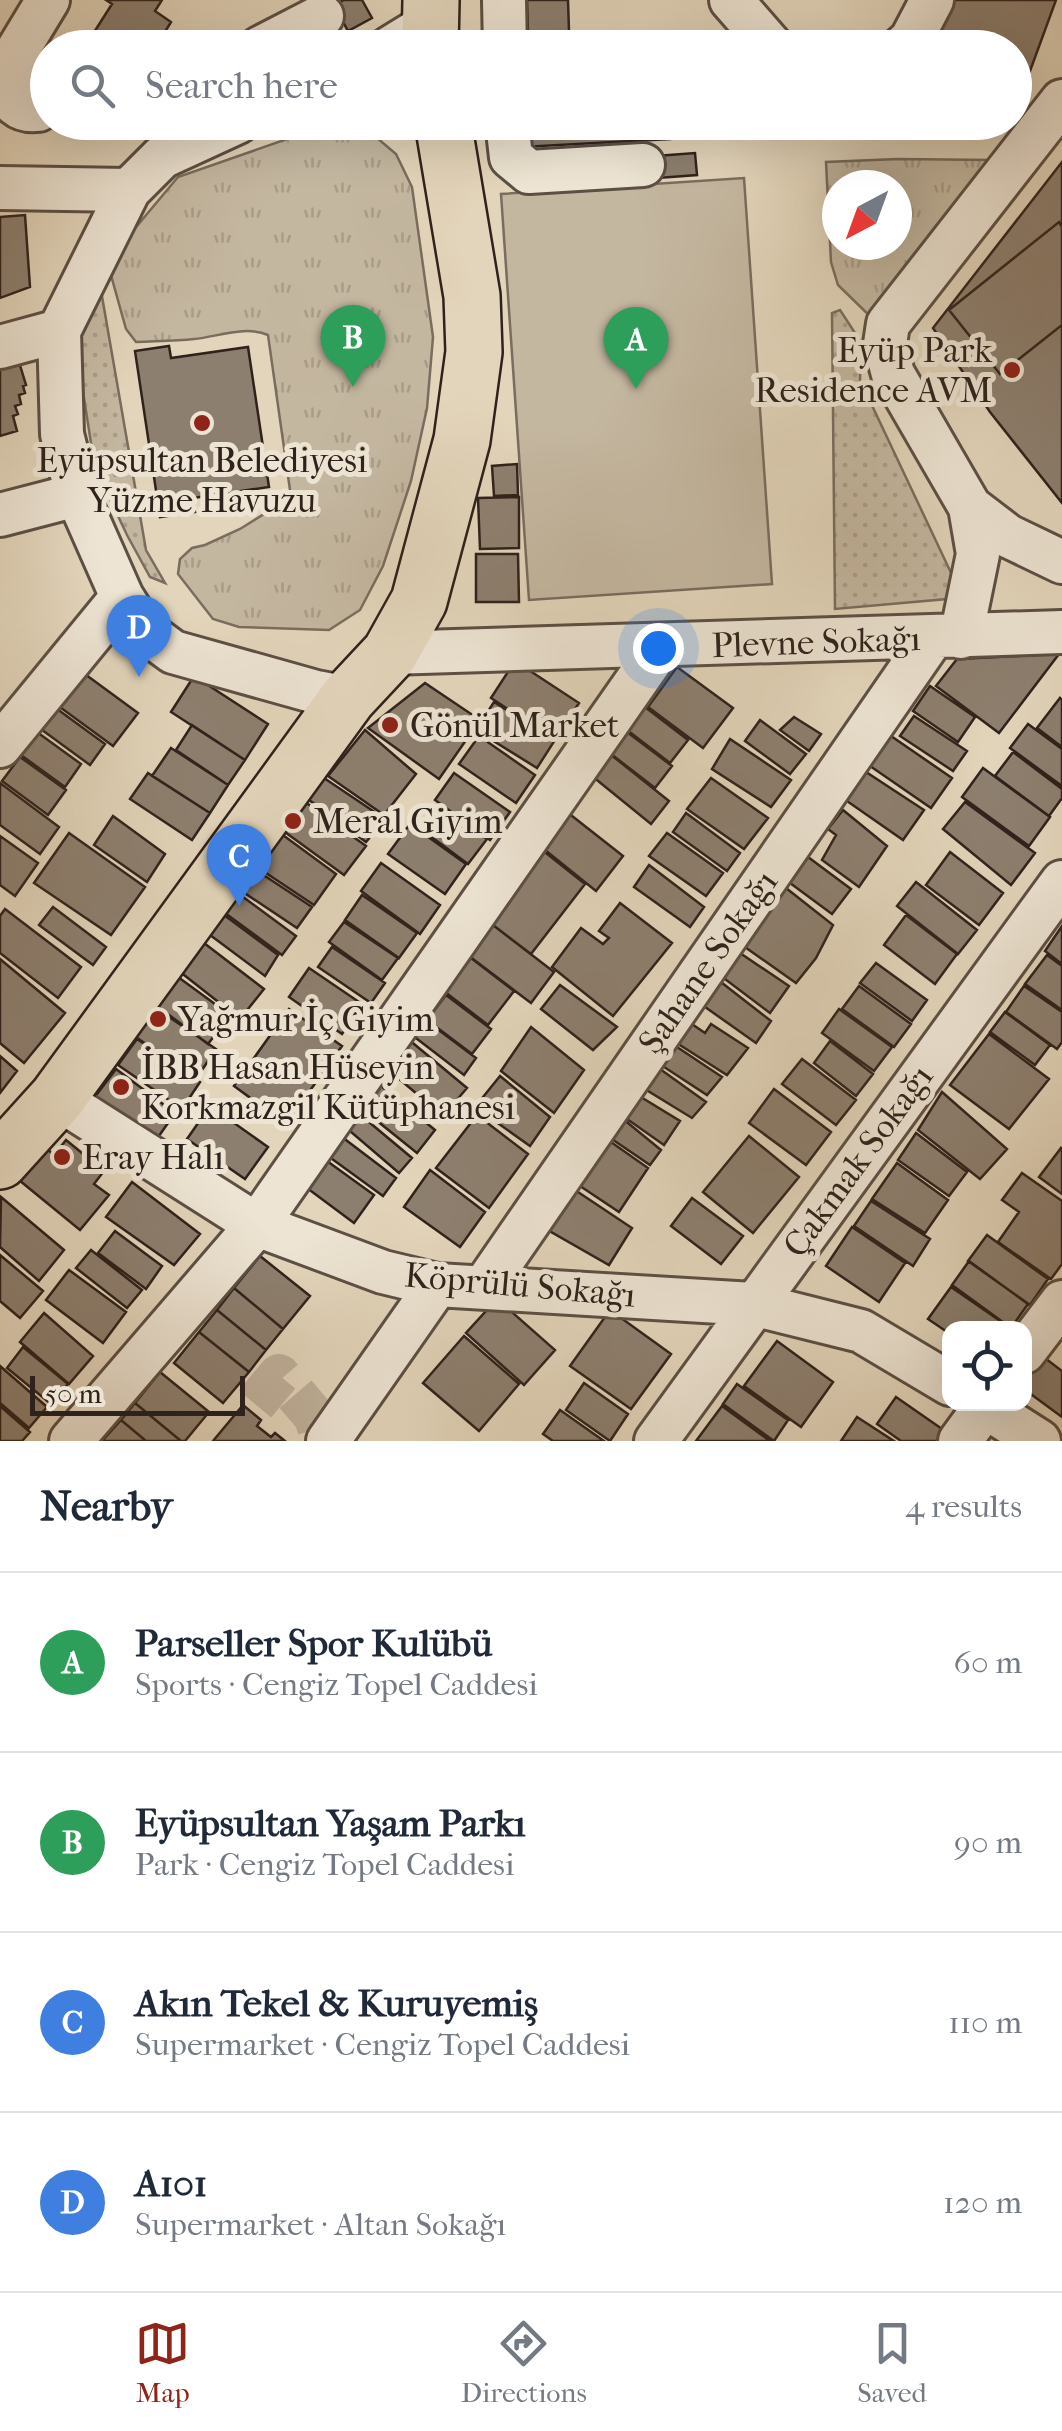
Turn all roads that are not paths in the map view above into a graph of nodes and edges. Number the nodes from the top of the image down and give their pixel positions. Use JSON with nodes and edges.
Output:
{"nodes":[{"id":1,"x":48,"y":0,"type":"edge"},
{"id":2,"x":731,"y":0,"type":"edge"},
{"id":3,"x":932,"y":0,"type":"edge"},
{"id":4,"x":504,"y":1,"type":"edge"},
{"id":5,"x":322,"y":16,"type":"dead end"},
{"id":6,"x":30,"y":30,"type":"edge"},
{"id":7,"x":30,"y":30,"type":"edge"},
{"id":8,"x":295,"y":30,"type":"edge"},
{"id":9,"x":505,"y":30,"type":"edge"},
{"id":10,"x":757,"y":30,"type":"edge"},
{"id":11,"x":916,"y":30,"type":"edge"},
{"id":12,"x":30,"y":91,"type":"edge"},
{"id":13,"x":1062,"y":101,"type":"edge"},
{"id":14,"x":1032,"y":139,"type":"edge"},
{"id":15,"x":198,"y":140,"type":"edge"},
{"id":16,"x":445,"y":140,"type":"edge"},
{"id":17,"x":507,"y":140,"type":"edge"},
{"id":18,"x":1032,"y":140,"type":"edge"},
{"id":19,"x":643,"y":165,"type":"dead end"},
{"id":20,"x":0,"y":188,"type":"edge"},
{"id":21,"x":130,"y":190,"type":"junction"},
{"id":22,"x":59,"y":330,"type":"junction"},
{"id":23,"x":0,"y":347,"type":"edge"},
{"id":24,"x":76,"y":494,"type":"junction"},
{"id":25,"x":970,"y":506,"type":"junction"},
{"id":26,"x":0,"y":515,"type":"edge"},
{"id":27,"x":1062,"y":562,"type":"edge"},
{"id":28,"x":122,"y":597,"type":"junction"},
{"id":29,"x":1062,"y":632,"type":"edge"},
{"id":30,"x":946,"y":638,"type":"junction"},
{"id":31,"x":661,"y":646,"type":"junction"},
{"id":32,"x":390,"y":652,"type":"junction"},
{"id":33,"x":348,"y":698,"type":"junction"},
{"id":34,"x":0,"y":746,"type":"edge"},
{"id":35,"x":1062,"y":882,"type":"edge"},
{"id":36,"x":57,"y":1098,"type":"junction"},
{"id":37,"x":0,"y":1161,"type":"edge"},
{"id":38,"x":257,"y":1225,"type":"junction"},
{"id":39,"x":437,"y":1286,"type":"junction"},
{"id":40,"x":484,"y":1286,"type":"junction"},
{"id":41,"x":1062,"y":1302,"type":"edge"},
{"id":42,"x":753,"y":1304,"type":"junction"},
{"id":43,"x":1032,"y":1341,"type":"edge"},
{"id":44,"x":942,"y":1379,"type":"edge"},
{"id":45,"x":971,"y":1411,"type":"edge"},
{"id":46,"x":993,"y":1411,"type":"edge"},
{"id":47,"x":72,"y":1441,"type":"edge"},
{"id":48,"x":328,"y":1441,"type":"edge"},
{"id":49,"x":656,"y":1441,"type":"edge"},
{"id":50,"x":960,"y":1441,"type":"edge"},
{"id":51,"x":1039,"y":1441,"type":"edge"}],
"edges":[{"from":1,"to":7,"type":"street"},
{"from":2,"to":10,"type":"street"},
{"from":3,"to":11,"type":"street"},
{"from":4,"to":9,"type":"street"},
{"from":5,"to":8,"type":"street"},
{"from":6,"to":12,"type":"street"},
{"from":13,"to":14,"type":"street"},
{"from":15,"to":21,"type":"street"},
{"from":16,"to":32,"type":"main road"},
{"from":17,"to":19,"type":"street"},
{"from":18,"to":25,"type":"street"},
{"from":20,"to":21,"type":"street"},
{"from":21,"to":22,"type":"street"},
{"from":22,"to":23,"type":"street"},
{"from":22,"to":24,"type":"street"},
{"from":24,"to":26,"type":"street"},
{"from":24,"to":28,"type":"street"},
{"from":25,"to":27,"type":"street"},
{"from":25,"to":30,"type":"street"},
{"from":28,"to":33,"type":"street"},
{"from":28,"to":34,"type":"street"},
{"from":29,"to":30,"type":"street","name":"Plevne Sokağı"},
{"from":30,"to":31,"type":"street","name":"Plevne Sokağı"},
{"from":30,"to":40,"type":"street","name":"Şahane Sokağı"},
{"from":31,"to":32,"type":"street","name":"Plevne Sokağı"},
{"from":31,"to":38,"type":"street"},
{"from":32,"to":33,"type":"main road"},
{"from":33,"to":36,"type":"main road"},
{"from":35,"to":42,"type":"street","name":"Çakmak Sokağı"},
{"from":36,"to":37,"type":"main road"},
{"from":36,"to":38,"type":"street","name":"Köprülü Sokağı"},
{"from":38,"to":39,"type":"street","name":"Köprülü Sokağı"},
{"from":38,"to":47,"type":"street"},
{"from":39,"to":40,"type":"street","name":"Köprülü Sokağı"},
{"from":39,"to":48,"type":"street"},
{"from":40,"to":42,"type":"street","name":"Köprülü Sokağı"},
{"from":41,"to":43,"type":"street"},
{"from":42,"to":44,"type":"street","name":"Köprülü Sokağı"},
{"from":42,"to":49,"type":"street","name":"Çakmak Sokağı"},
{"from":45,"to":50,"type":"street"},
{"from":46,"to":51,"type":"street","name":"Köprülü Sokağı"}]}
